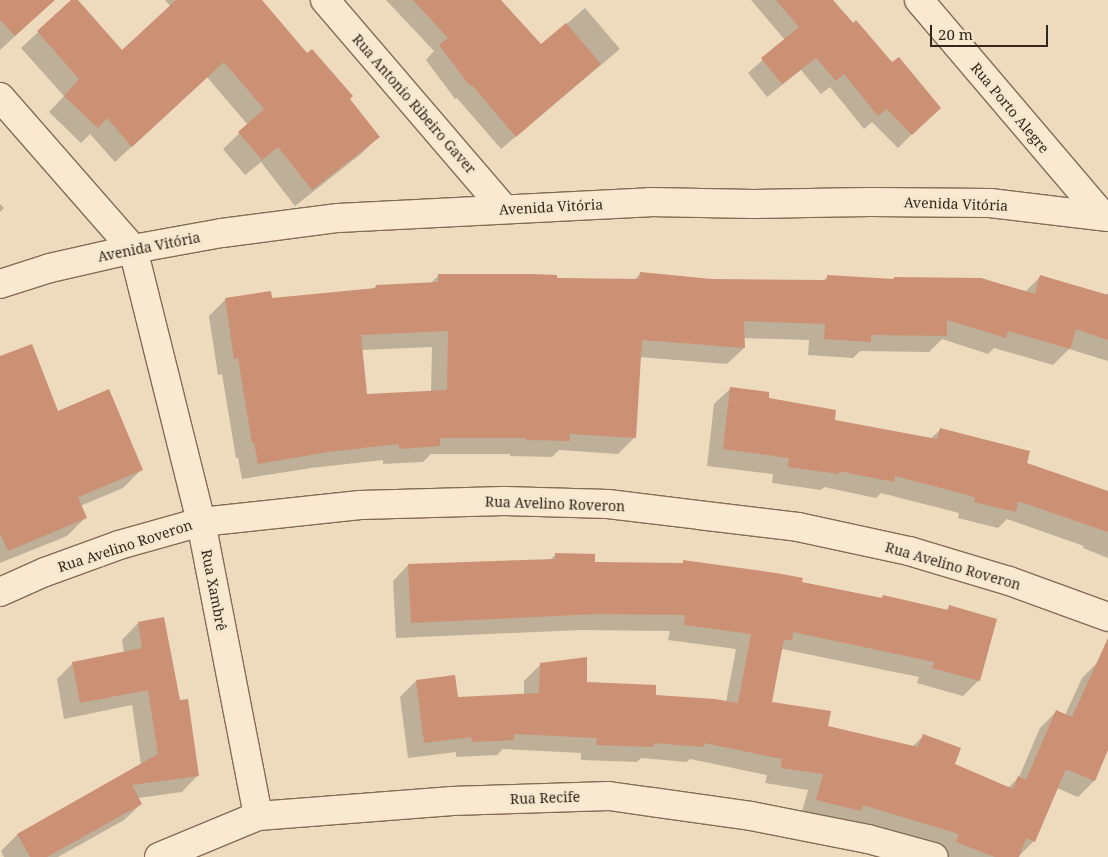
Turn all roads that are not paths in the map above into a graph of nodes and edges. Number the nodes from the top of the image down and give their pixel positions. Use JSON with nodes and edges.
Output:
{"nodes":[{"id":1,"x":325,"y":0,"type":"edge"},
{"id":2,"x":919,"y":0,"type":"edge"},
{"id":3,"x":0,"y":98,"type":"edge"},
{"id":4,"x":504,"y":209,"type":"junction"},
{"id":5,"x":1105,"y":216,"type":"edge"},
{"id":6,"x":133,"y":249,"type":"junction"},
{"id":7,"x":0,"y":284,"type":"edge"},
{"id":8,"x":200,"y":522,"type":"junction"},
{"id":9,"x":0,"y":592,"type":"edge"},
{"id":10,"x":1108,"y":617,"type":"edge"},
{"id":11,"x":258,"y":816,"type":"junction"},
{"id":12,"x":159,"y":857,"type":"edge"},
{"id":13,"x":934,"y":857,"type":"edge"}],
"edges":[{"from":1,"to":4,"type":"street","name":"Rua Antonio Ribeiro Gaver"},
{"from":2,"to":5,"type":"street","name":"Rua Porto Alegre"},
{"from":3,"to":6,"type":"street"},
{"from":4,"to":5,"type":"street","name":"Avenida Vitória"},
{"from":4,"to":6,"type":"street","name":"Avenida Vitória"},
{"from":6,"to":7,"type":"street","name":"Avenida Vitória"},
{"from":6,"to":8,"type":"street","name":"Rua Xambrê"},
{"from":8,"to":9,"type":"street","name":"Rua Avelino Roveron"},
{"from":8,"to":10,"type":"street","name":"Rua Avelino Roveron"},
{"from":8,"to":11,"type":"street","name":"Rua Xambrê"},
{"from":11,"to":12,"type":"street","name":"Rua Recife"},
{"from":11,"to":13,"type":"street","name":"Rua Recife"}]}
